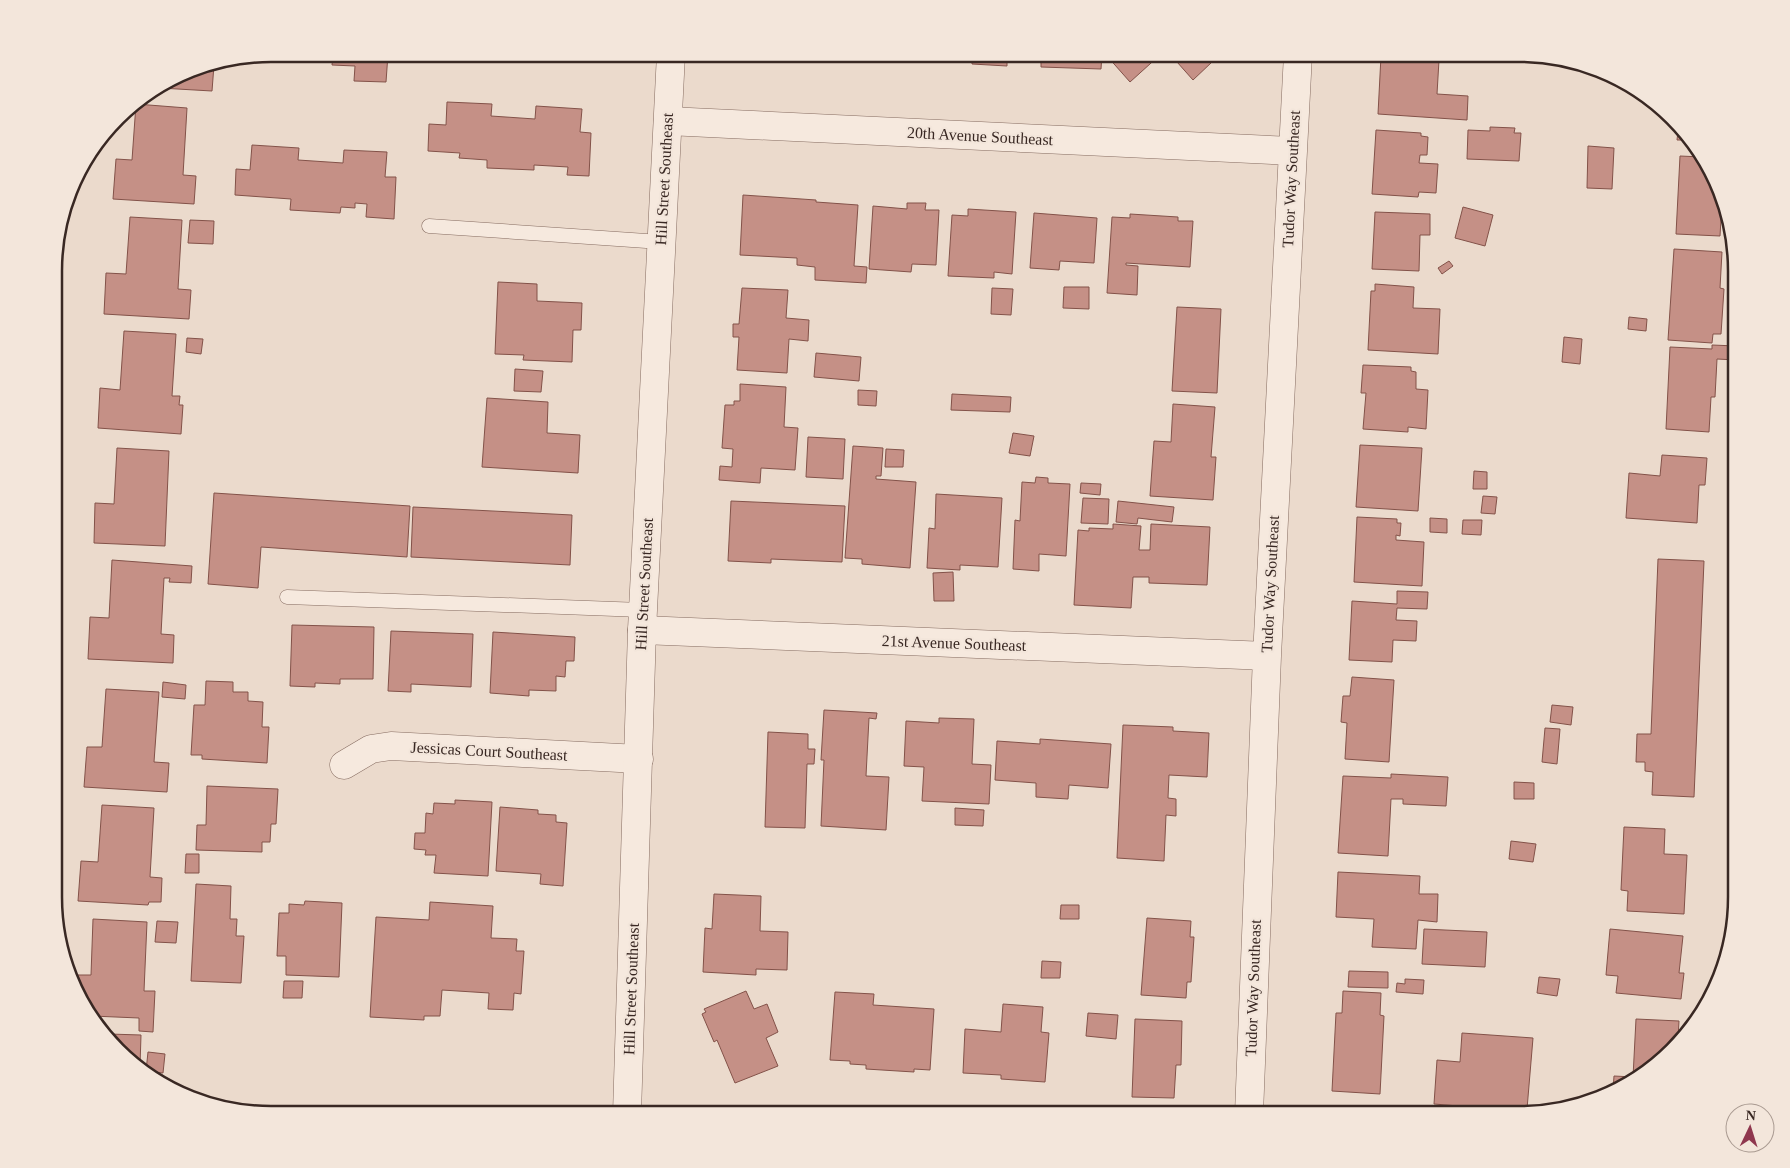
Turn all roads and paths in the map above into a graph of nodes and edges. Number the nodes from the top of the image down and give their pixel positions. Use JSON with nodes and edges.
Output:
{"nodes":[{"id":1,"x":671,"y":62,"type":"edge"},
{"id":2,"x":1298,"y":62,"type":"edge"},
{"id":3,"x":668,"y":121,"type":"junction"},
{"id":4,"x":1292,"y":152,"type":"junction"},
{"id":5,"x":430,"y":226,"type":"dead end"},
{"id":6,"x":661,"y":242,"type":"junction"},
{"id":7,"x":287,"y":597,"type":"dead end"},
{"id":8,"x":642,"y":620,"type":"junction"},
{"id":9,"x":1267,"y":656,"type":"junction"},
{"id":10,"x":638,"y":759,"type":"junction"},
{"id":11,"x":344,"y":765,"type":"dead end"},
{"id":12,"x":627,"y":1106,"type":"edge"},
{"id":13,"x":1248,"y":1106,"type":"edge"}],
"edges":[{"from":1,"to":3,"type":"street","name":"Hill Street Southeast"},
{"from":2,"to":4,"type":"street","name":"Tudor Way Southeast"},
{"from":3,"to":4,"type":"street","name":"20th Avenue Southeast"},
{"from":3,"to":6,"type":"street","name":"Hill Street Southeast"},
{"from":4,"to":9,"type":"street","name":"Tudor Way Southeast"},
{"from":5,"to":6,"type":"lane"},
{"from":6,"to":8,"type":"street","name":"Hill Street Southeast"},
{"from":7,"to":8,"type":"lane"},
{"from":8,"to":9,"type":"street","name":"21st Avenue Southeast"},
{"from":8,"to":10,"type":"street","name":"Hill Street Southeast"},
{"from":9,"to":13,"type":"street","name":"Tudor Way Southeast"},
{"from":10,"to":11,"type":"street","name":"Jessicas Court Southeast"},
{"from":10,"to":12,"type":"street","name":"Hill Street Southeast"}]}
